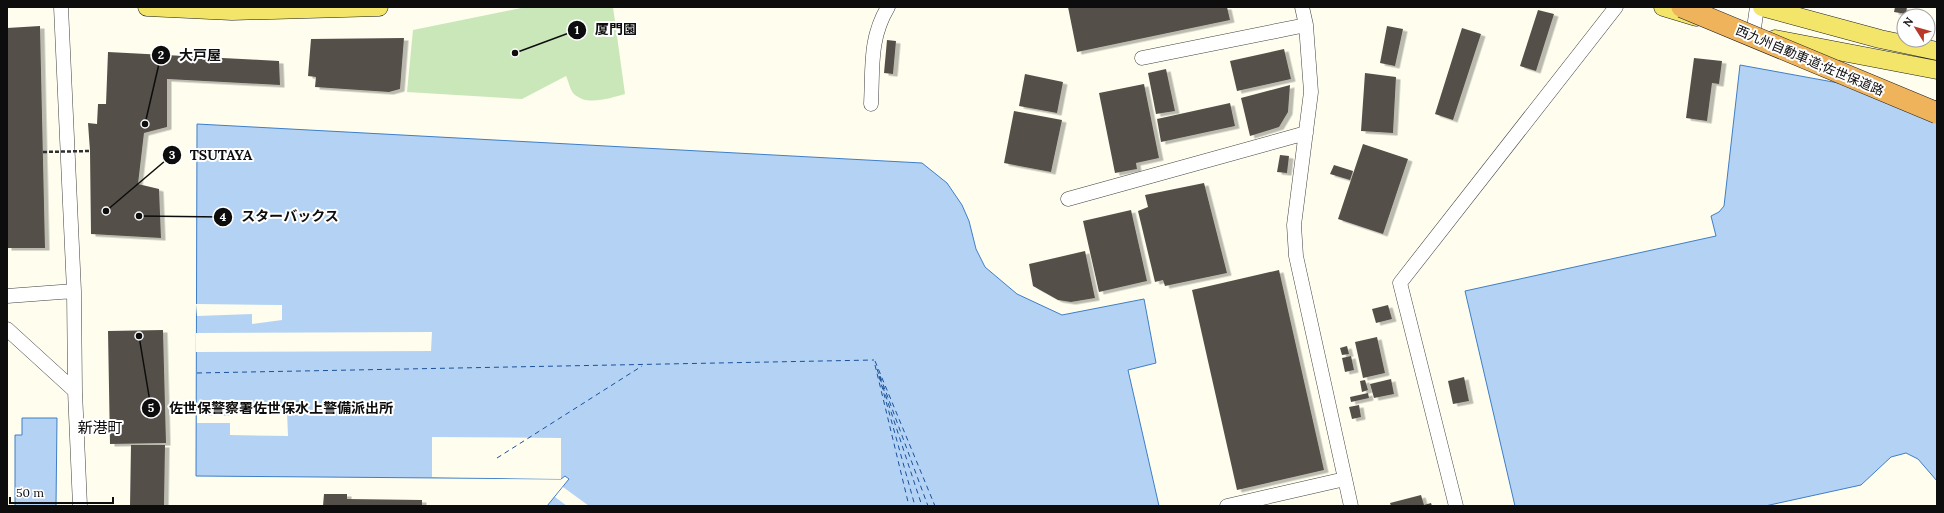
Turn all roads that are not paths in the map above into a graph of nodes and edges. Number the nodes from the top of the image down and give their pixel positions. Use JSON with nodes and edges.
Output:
{"nodes":[{"id":1,"x":61,"y":7,"type":"edge"},
{"id":2,"x":147,"y":7,"type":"edge"},
{"id":3,"x":379,"y":7,"type":"edge"},
{"id":4,"x":888,"y":7,"type":"edge"},
{"id":5,"x":1302,"y":7,"type":"edge"},
{"id":6,"x":1616,"y":7,"type":"edge"},
{"id":7,"x":1662,"y":7,"type":"edge"},
{"id":8,"x":1682,"y":7,"type":"edge"},
{"id":9,"x":1757,"y":7,"type":"edge"},
{"id":10,"x":1762,"y":7,"type":"edge"},
{"id":11,"x":1306,"y":25,"type":"junction"},
{"id":12,"x":1753,"y":35,"type":"junction"},
{"id":13,"x":1937,"y":51,"type":"edge"},
{"id":14,"x":1142,"y":58,"type":"dead end"},
{"id":15,"x":1937,"y":70,"type":"edge"},
{"id":16,"x":871,"y":104,"type":"dead end"},
{"id":17,"x":1937,"y":113,"type":"edge"},
{"id":18,"x":1306,"y":133,"type":"junction"},
{"id":19,"x":1068,"y":199,"type":"dead end"},
{"id":20,"x":74,"y":291,"type":"junction"},
{"id":21,"x":7,"y":296,"type":"edge"},
{"id":22,"x":7,"y":329,"type":"edge"},
{"id":23,"x":75,"y":391,"type":"junction"},
{"id":24,"x":1345,"y":479,"type":"junction"},
{"id":25,"x":1277,"y":500,"type":"edge"},
{"id":26,"x":80,"y":506,"type":"edge"},
{"id":27,"x":1227,"y":506,"type":"edge"},
{"id":28,"x":1351,"y":506,"type":"edge"},
{"id":29,"x":1456,"y":506,"type":"edge"}],
"edges":[{"from":1,"to":20,"type":"street"},
{"from":2,"to":3,"type":"main road"},
{"from":4,"to":16,"type":"street"},
{"from":5,"to":11,"type":"street"},
{"from":6,"to":29,"type":"street"},
{"from":7,"to":12,"type":"main road"},
{"from":8,"to":17,"type":"highway","name":"西九州自動車道;佐世保道路","bridge":true},
{"from":9,"to":12,"type":"street"},
{"from":10,"to":13,"type":"main road"},
{"from":11,"to":14,"type":"street"},
{"from":11,"to":18,"type":"street"},
{"from":12,"to":15,"type":"main road"},
{"from":18,"to":19,"type":"street"},
{"from":18,"to":24,"type":"street"},
{"from":20,"to":21,"type":"street"},
{"from":20,"to":23,"type":"street"},
{"from":22,"to":23,"type":"street"},
{"from":23,"to":26,"type":"street"},
{"from":24,"to":25,"type":"street"},
{"from":24,"to":28,"type":"street"},
{"from":25,"to":27,"type":"street"}]}
